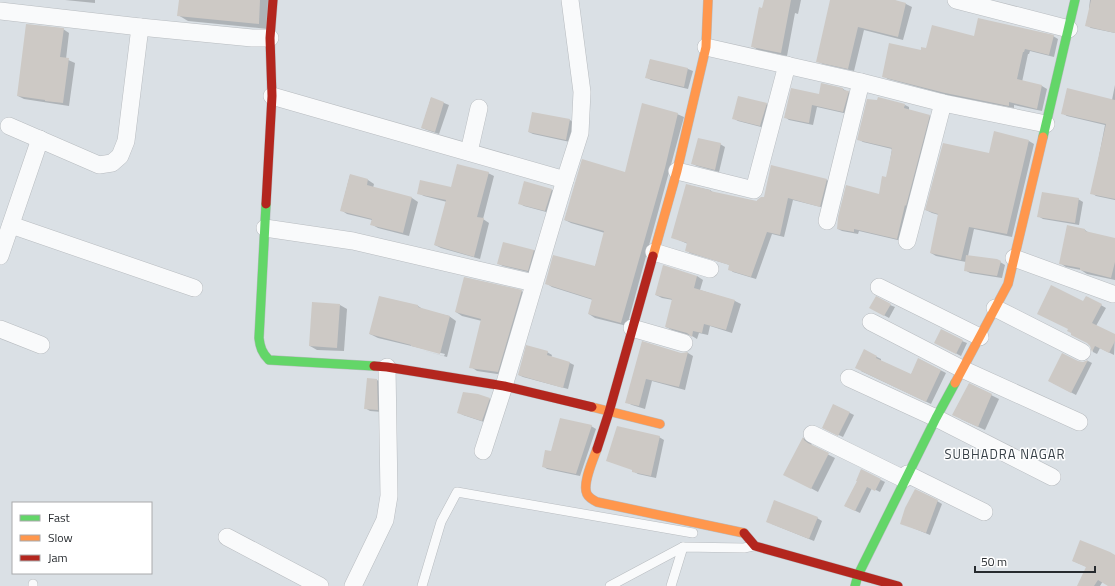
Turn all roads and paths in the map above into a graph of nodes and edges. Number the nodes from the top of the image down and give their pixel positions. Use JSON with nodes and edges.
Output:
{"nodes":[{"id":1,"x":273,"y":0,"type":"edge"},
{"id":2,"x":570,"y":0,"type":"edge"},
{"id":3,"x":708,"y":0,"type":"edge"},
{"id":4,"x":956,"y":0,"type":"edge"},
{"id":5,"x":1076,"y":0,"type":"edge"},
{"id":6,"x":0,"y":11,"type":"edge"},
{"id":7,"x":140,"y":27,"type":"junction"},
{"id":8,"x":1069,"y":29,"type":"junction"},
{"id":9,"x":270,"y":38,"type":"junction"},
{"id":10,"x":706,"y":47,"type":"junction"},
{"id":11,"x":787,"y":65,"type":"junction"},
{"id":12,"x":861,"y":82,"type":"junction"},
{"id":13,"x":272,"y":96,"type":"junction"},
{"id":14,"x":943,"y":103,"type":"junction"},
{"id":15,"x":479,"y":108,"type":"dead end"},
{"id":16,"x":1046,"y":124,"type":"junction"},
{"id":17,"x":9,"y":126,"type":"dead end"},
{"id":18,"x":40,"y":139,"type":"junction"},
{"id":19,"x":469,"y":152,"type":"junction"},
{"id":20,"x":677,"y":171,"type":"junction"},
{"id":21,"x":565,"y":180,"type":"junction"},
{"id":22,"x":827,"y":221,"type":"dead end"},
{"id":23,"x":11,"y":225,"type":"junction"},
{"id":24,"x":265,"y":228,"type":"junction"},
{"id":25,"x":907,"y":241,"type":"dead end"},
{"id":26,"x":654,"y":252,"type":"junction"},
{"id":27,"x":0,"y":256,"type":"edge"},
{"id":28,"x":1014,"y":258,"type":"junction"},
{"id":29,"x":710,"y":269,"type":"dead end"},
{"id":30,"x":534,"y":283,"type":"junction"},
{"id":31,"x":879,"y":287,"type":"dead end"},
{"id":32,"x":194,"y":288,"type":"dead end"},
{"id":33,"x":1113,"y":294,"type":"dead end"},
{"id":34,"x":995,"y":308,"type":"junction"},
{"id":35,"x":871,"y":322,"type":"dead end"},
{"id":36,"x":632,"y":328,"type":"junction"},
{"id":37,"x":0,"y":329,"type":"edge"},
{"id":38,"x":980,"y":337,"type":"junction"},
{"id":39,"x":684,"y":343,"type":"dead end"},
{"id":40,"x":41,"y":345,"type":"dead end"},
{"id":41,"x":1082,"y":352,"type":"dead end"},
{"id":42,"x":387,"y":368,"type":"junction"},
{"id":43,"x":962,"y":369,"type":"junction"},
{"id":44,"x":849,"y":378,"type":"dead end"},
{"id":45,"x":504,"y":386,"type":"junction"},
{"id":46,"x":609,"y":412,"type":"junction"},
{"id":47,"x":936,"y":418,"type":"junction"},
{"id":48,"x":1079,"y":422,"type":"dead end"},
{"id":49,"x":660,"y":424,"type":"dead end"},
{"id":50,"x":812,"y":434,"type":"dead end"},
{"id":51,"x":483,"y":451,"type":"dead end"},
{"id":52,"x":906,"y":476,"type":"junction"},
{"id":53,"x":1052,"y":477,"type":"dead end"},
{"id":54,"x":984,"y":512,"type":"dead end"},
{"id":55,"x":704,"y":535,"type":"dead end"},
{"id":56,"x":227,"y":537,"type":"dead end"},
{"id":57,"x":720,"y":538,"type":"dead end"},
{"id":58,"x":755,"y":546,"type":"junction"},
{"id":59,"x":683,"y":547,"type":"junction"},
{"id":60,"x":858,"y":575,"type":"junction"},
{"id":61,"x":320,"y":586,"type":"edge"},
{"id":62,"x":353,"y":586,"type":"edge"},
{"id":63,"x":422,"y":586,"type":"edge"},
{"id":64,"x":610,"y":586,"type":"edge"},
{"id":65,"x":671,"y":586,"type":"edge"},
{"id":66,"x":855,"y":586,"type":"edge"},
{"id":67,"x":898,"y":586,"type":"edge"}],
"edges":[{"from":1,"to":9,"type":"street"},
{"from":2,"to":21,"type":"street"},
{"from":3,"to":10,"type":"street"},
{"from":4,"to":8,"type":"street"},
{"from":5,"to":8,"type":"street"},
{"from":6,"to":7,"type":"street"},
{"from":7,"to":9,"type":"street"},
{"from":7,"to":18,"type":"street"},
{"from":8,"to":16,"type":"street"},
{"from":9,"to":13,"type":"street"},
{"from":10,"to":11,"type":"street"},
{"from":10,"to":20,"type":"street"},
{"from":11,"to":12,"type":"street"},
{"from":11,"to":20,"type":"street"},
{"from":12,"to":14,"type":"street"},
{"from":12,"to":22,"type":"street"},
{"from":13,"to":19,"type":"street"},
{"from":13,"to":24,"type":"street"},
{"from":14,"to":16,"type":"street"},
{"from":14,"to":25,"type":"street"},
{"from":15,"to":19,"type":"street"},
{"from":16,"to":28,"type":"street"},
{"from":17,"to":18,"type":"street"},
{"from":18,"to":23,"type":"street"},
{"from":19,"to":21,"type":"street"},
{"from":20,"to":26,"type":"street"},
{"from":21,"to":30,"type":"street"},
{"from":23,"to":27,"type":"street"},
{"from":23,"to":32,"type":"street"},
{"from":24,"to":30,"type":"street"},
{"from":24,"to":42,"type":"street"},
{"from":26,"to":29,"type":"street"},
{"from":26,"to":36,"type":"street"},
{"from":28,"to":33,"type":"street"},
{"from":28,"to":34,"type":"street"},
{"from":30,"to":45,"type":"street"},
{"from":31,"to":38,"type":"street"},
{"from":34,"to":38,"type":"street"},
{"from":34,"to":41,"type":"street"},
{"from":35,"to":43,"type":"street"},
{"from":36,"to":39,"type":"street"},
{"from":36,"to":46,"type":"street"},
{"from":37,"to":40,"type":"street"},
{"from":38,"to":43,"type":"street"},
{"from":42,"to":45,"type":"street"},
{"from":42,"to":62,"type":"street"},
{"from":43,"to":47,"type":"street"},
{"from":43,"to":48,"type":"street"},
{"from":44,"to":47,"type":"street"},
{"from":45,"to":46,"type":"street"},
{"from":45,"to":51,"type":"street"},
{"from":46,"to":49,"type":"street"},
{"from":46,"to":58,"type":"street"},
{"from":47,"to":52,"type":"street"},
{"from":47,"to":53,"type":"street"},
{"from":50,"to":52,"type":"street"},
{"from":52,"to":54,"type":"street"},
{"from":52,"to":60,"type":"street"},
{"from":55,"to":63,"type":"lane"},
{"from":56,"to":61,"type":"street"},
{"from":57,"to":58,"type":"lane"},
{"from":58,"to":59,"type":"lane"},
{"from":58,"to":60,"type":"street"},
{"from":59,"to":64,"type":"lane"},
{"from":59,"to":65,"type":"lane"},
{"from":60,"to":66,"type":"street"},
{"from":60,"to":67,"type":"street"}]}
